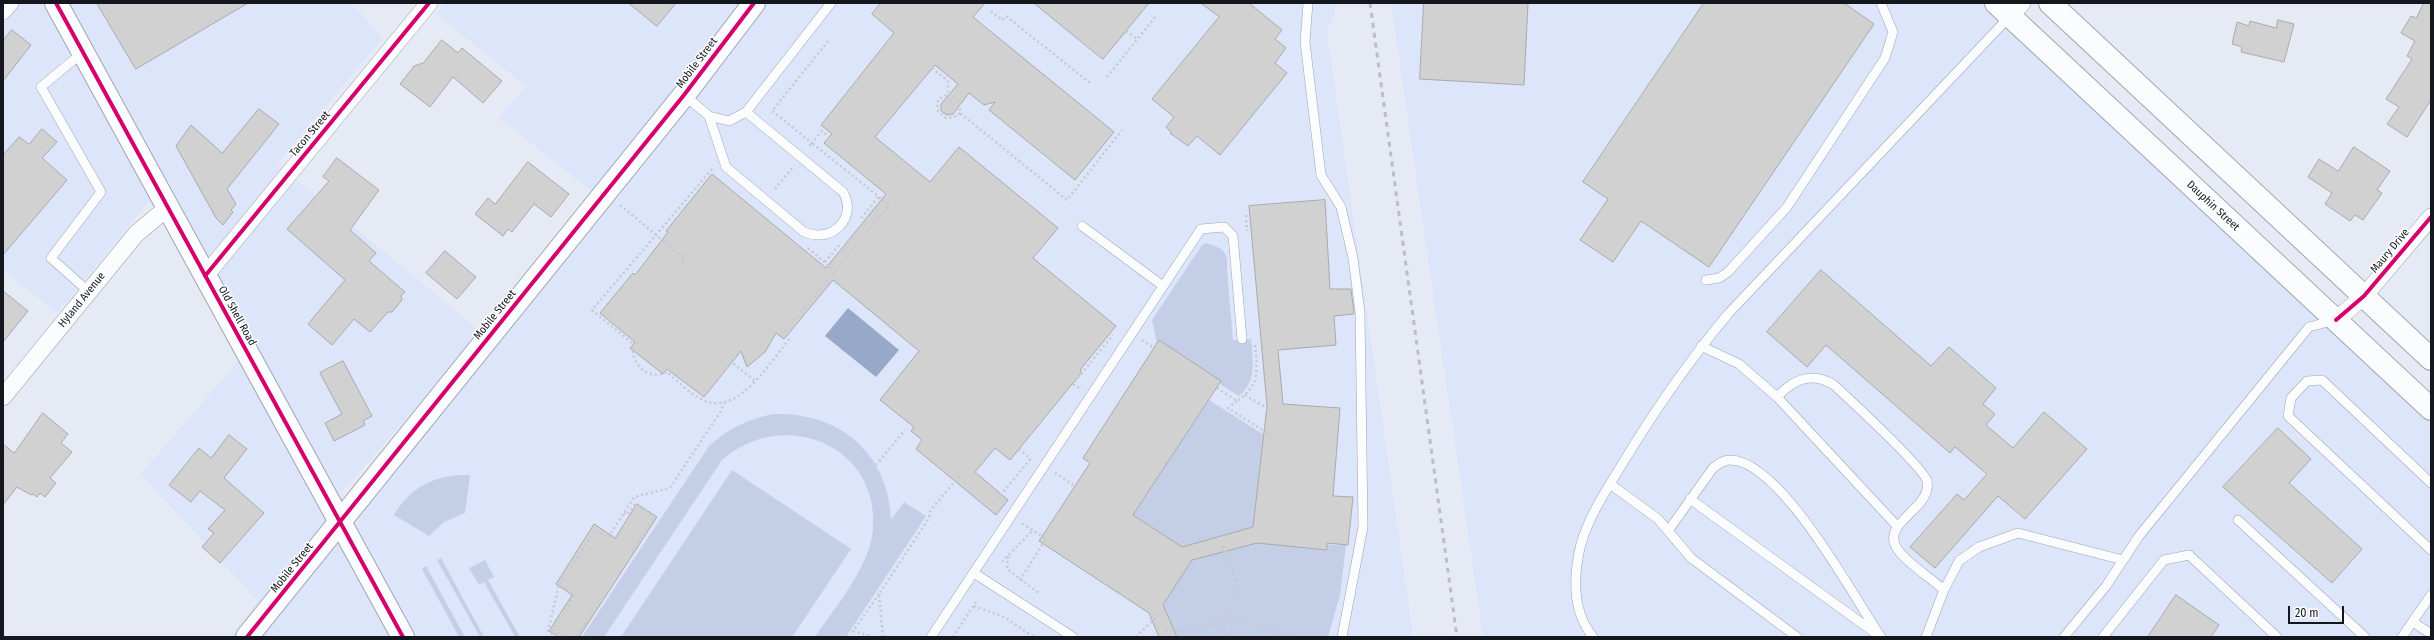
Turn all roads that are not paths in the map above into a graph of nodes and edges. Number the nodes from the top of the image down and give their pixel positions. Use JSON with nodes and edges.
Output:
{"nodes":[{"id":1,"x":10,"y":3,"type":"edge"},
{"id":2,"x":56,"y":3,"type":"edge"},
{"id":3,"x":429,"y":3,"type":"edge"},
{"id":4,"x":754,"y":3,"type":"edge"},
{"id":5,"x":831,"y":3,"type":"edge"},
{"id":6,"x":1308,"y":3,"type":"edge"},
{"id":7,"x":1881,"y":3,"type":"edge"},
{"id":8,"x":2050,"y":3,"type":"edge"},
{"id":9,"x":2009,"y":8,"type":"edge"},
{"id":10,"x":3,"y":11,"type":"edge"},
{"id":11,"x":82,"y":52,"type":"junction"},
{"id":12,"x":684,"y":95,"type":"junction"},
{"id":13,"x":746,"y":112,"type":"junction"},
{"id":14,"x":710,"y":116,"type":"junction"},
{"id":15,"x":167,"y":208,"type":"junction"},
{"id":16,"x":2431,"y":217,"type":"edge"},
{"id":17,"x":1082,"y":226,"type":"dead end"},
{"id":18,"x":205,"y":276,"type":"junction"},
{"id":19,"x":1706,"y":280,"type":"dead end"},
{"id":20,"x":1163,"y":286,"type":"junction"},
{"id":21,"x":89,"y":292,"type":"junction"},
{"id":22,"x":2364,"y":296,"type":"junction"},
{"id":23,"x":2336,"y":320,"type":"junction"},
{"id":24,"x":1242,"y":339,"type":"dead end"},
{"id":25,"x":1701,"y":346,"type":"junction"},
{"id":26,"x":2431,"y":359,"type":"edge"},
{"id":27,"x":3,"y":397,"type":"edge"},
{"id":28,"x":1777,"y":397,"type":"junction"},
{"id":29,"x":2431,"y":409,"type":"edge"},
{"id":30,"x":2431,"y":483,"type":"edge"},
{"id":31,"x":1610,"y":484,"type":"junction"},
{"id":32,"x":1690,"y":499,"type":"junction"},
{"id":33,"x":2238,"y":520,"type":"dead end"},
{"id":34,"x":340,"y":522,"type":"junction"},
{"id":35,"x":1897,"y":526,"type":"junction"},
{"id":36,"x":1668,"y":531,"type":"junction"},
{"id":37,"x":2431,"y":550,"type":"edge"},
{"id":38,"x":2123,"y":560,"type":"junction"},
{"id":39,"x":974,"y":573,"type":"junction"},
{"id":40,"x":1944,"y":590,"type":"junction"},
{"id":41,"x":2431,"y":595,"type":"edge"},
{"id":42,"x":2413,"y":622,"type":"junction"},
{"id":43,"x":2431,"y":634,"type":"edge"},
{"id":44,"x":248,"y":637,"type":"edge"},
{"id":45,"x":403,"y":637,"type":"edge"},
{"id":46,"x":930,"y":637,"type":"edge"},
{"id":47,"x":1073,"y":637,"type":"edge"},
{"id":48,"x":1342,"y":637,"type":"edge"},
{"id":49,"x":1593,"y":637,"type":"edge"},
{"id":50,"x":1798,"y":637,"type":"edge"},
{"id":51,"x":1881,"y":637,"type":"edge"},
{"id":52,"x":1926,"y":637,"type":"edge"},
{"id":53,"x":2064,"y":637,"type":"edge"},
{"id":54,"x":2103,"y":637,"type":"edge"},
{"id":55,"x":2277,"y":637,"type":"edge"},
{"id":56,"x":2365,"y":637,"type":"edge"},
{"id":57,"x":2402,"y":637,"type":"edge"}],
"edges":[{"from":1,"to":10,"type":"street"},
{"from":2,"to":11,"type":"street","name":"Old Shell Road"},
{"from":3,"to":18,"type":"street","name":"Tacon Street"},
{"from":4,"to":12,"type":"street","name":"Mobile Street"},
{"from":5,"to":13,"type":"lane"},
{"from":6,"to":48,"type":"lane"},
{"from":7,"to":19,"type":"lane"},
{"from":8,"to":22,"type":"street"},
{"from":9,"to":23,"type":"street","name":"Dauphin Street"},
{"from":9,"to":25,"type":"lane"},
{"from":11,"to":15,"type":"street","name":"Old Shell Road"},
{"from":11,"to":21,"type":"lane"},
{"from":12,"to":14,"type":"lane"},
{"from":12,"to":34,"type":"street","name":"Mobile Street"},
{"from":13,"to":14,"type":"lane"},
{"from":13,"to":14,"type":"lane"},
{"from":15,"to":18,"type":"street","name":"Old Shell Road"},
{"from":15,"to":21,"type":"street","name":"Hyland Avenue"},
{"from":16,"to":22,"type":"street","name":"Maury Drive"},
{"from":17,"to":20,"type":"lane"},
{"from":18,"to":34,"type":"street","name":"Old Shell Road"},
{"from":20,"to":24,"type":"lane"},
{"from":20,"to":39,"type":"lane"},
{"from":21,"to":27,"type":"street","name":"Hyland Avenue"},
{"from":22,"to":23,"type":"street","name":"Maury Drive"},
{"from":22,"to":26,"type":"street"},
{"from":23,"to":29,"type":"street","name":"Dauphin Street"},
{"from":23,"to":38,"type":"lane"},
{"from":25,"to":28,"type":"lane"},
{"from":25,"to":31,"type":"lane"},
{"from":28,"to":35,"type":"lane"},
{"from":28,"to":35,"type":"lane"},
{"from":30,"to":37,"type":"lane"},
{"from":31,"to":36,"type":"lane"},
{"from":31,"to":49,"type":"lane"},
{"from":32,"to":36,"type":"lane"},
{"from":32,"to":51,"type":"lane"},
{"from":32,"to":51,"type":"lane"},
{"from":33,"to":56,"type":"lane"},
{"from":34,"to":44,"type":"street","name":"Mobile Street"},
{"from":34,"to":45,"type":"street","name":"Old Shell Road"},
{"from":35,"to":40,"type":"lane"},
{"from":36,"to":50,"type":"lane"},
{"from":38,"to":40,"type":"lane"},
{"from":38,"to":53,"type":"lane"},
{"from":39,"to":46,"type":"lane"},
{"from":39,"to":47,"type":"lane"},
{"from":40,"to":52,"type":"lane"},
{"from":41,"to":42,"type":"lane"},
{"from":42,"to":43,"type":"lane"},
{"from":42,"to":57,"type":"lane"},
{"from":54,"to":55,"type":"lane"}]}
